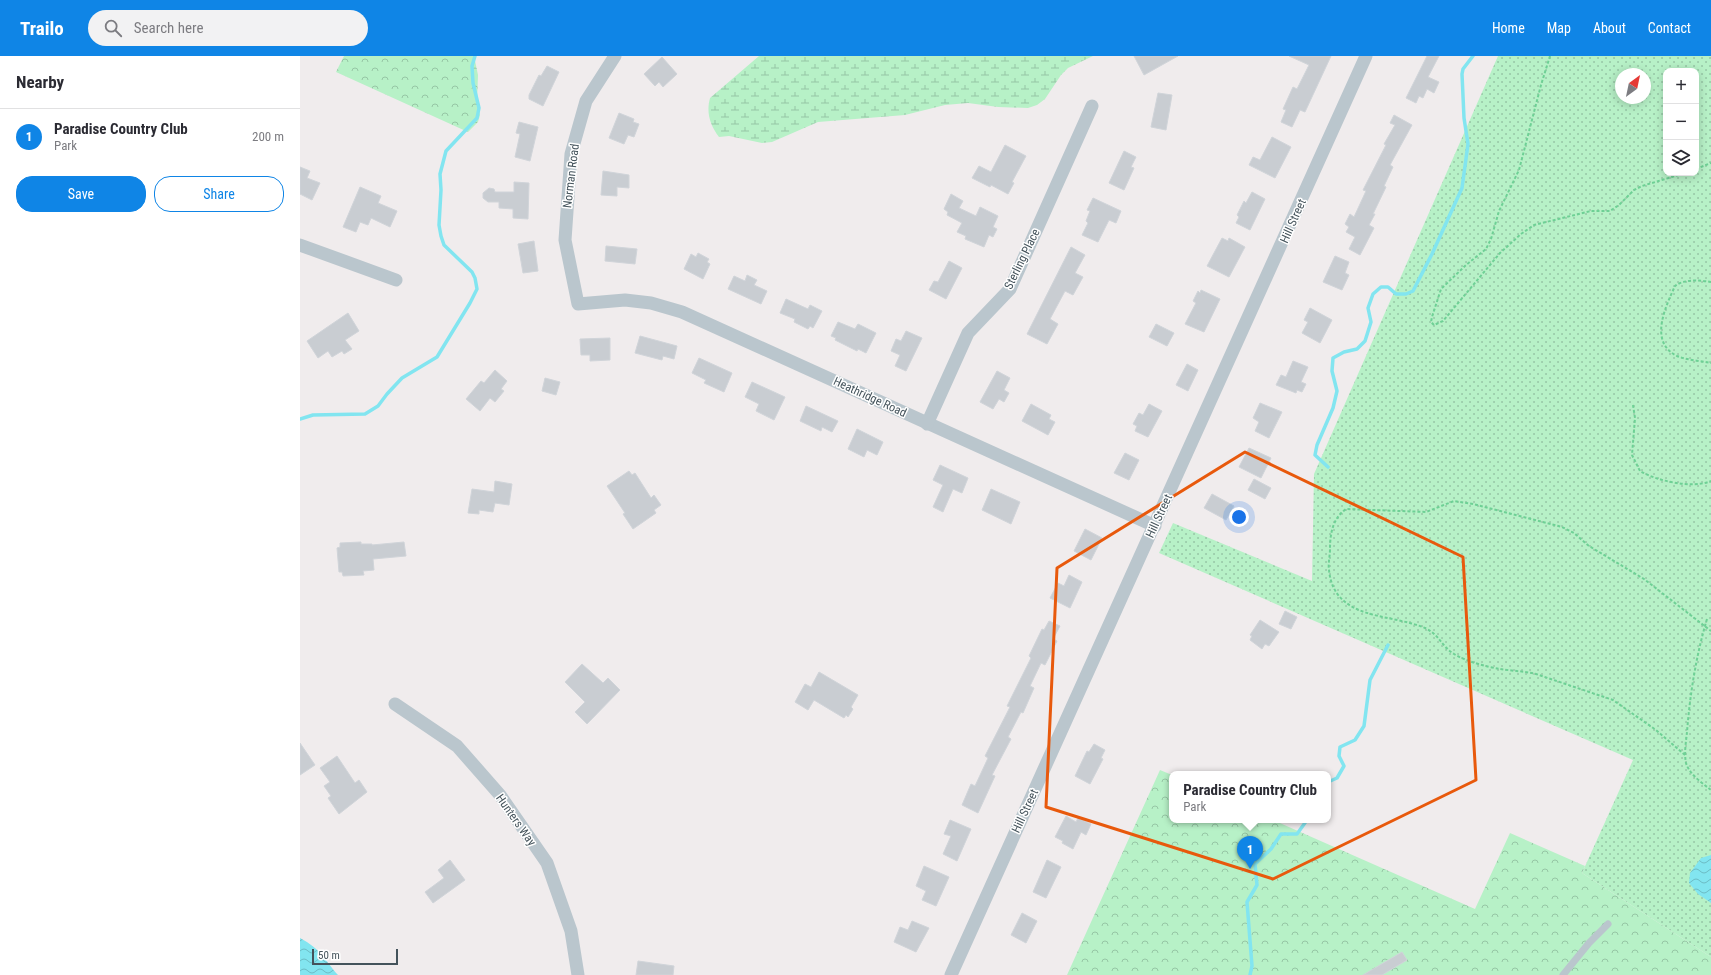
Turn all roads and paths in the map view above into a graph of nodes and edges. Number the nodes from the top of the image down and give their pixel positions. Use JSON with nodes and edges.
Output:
{"nodes":[{"id":1,"x":614,"y":56,"type":"edge"},
{"id":2,"x":1366,"y":56,"type":"edge"},
{"id":3,"x":1550,"y":56,"type":"edge"},
{"id":4,"x":1092,"y":106,"type":"dead end"},
{"id":5,"x":1711,"y":163,"type":"edge"},
{"id":6,"x":1699,"y":168,"type":"edge"},
{"id":7,"x":1675,"y":176,"type":"edge"},
{"id":8,"x":300,"y":245,"type":"edge"},
{"id":9,"x":396,"y":280,"type":"dead end"},
{"id":10,"x":1711,"y":282,"type":"edge"},
{"id":11,"x":578,"y":304,"type":"joint"},
{"id":12,"x":1711,"y":363,"type":"edge"},
{"id":13,"x":1632,"y":405,"type":"dead end"},
{"id":14,"x":927,"y":424,"type":"junction"},
{"id":15,"x":1711,"y":481,"type":"edge"},
{"id":16,"x":1155,"y":526,"type":"junction"},
{"id":17,"x":1707,"y":619,"type":"dead end"},
{"id":18,"x":1705,"y":626,"type":"junction"},
{"id":19,"x":1711,"y":631,"type":"edge"},
{"id":20,"x":395,"y":704,"type":"dead end"},
{"id":21,"x":1685,"y":755,"type":"junction"},
{"id":22,"x":1711,"y":790,"type":"edge"},
{"id":23,"x":1608,"y":924,"type":"dead end"},
{"id":24,"x":578,"y":975,"type":"edge"},
{"id":25,"x":951,"y":975,"type":"edge"},
{"id":26,"x":1563,"y":975,"type":"edge"}],
"edges":[{"from":1,"to":11,"type":"street","name":"Norman Road"},
{"from":2,"to":16,"type":"street","name":"Hill Street"},
{"from":3,"to":7,"type":"path"},
{"from":4,"to":14,"type":"street","name":"Sterling Place"},
{"from":5,"to":6,"type":"path"},
{"from":8,"to":9,"type":"street"},
{"from":10,"to":12,"type":"path"},
{"from":11,"to":14,"type":"street","name":"Heathridge Road"},
{"from":13,"to":15,"type":"path"},
{"from":14,"to":16,"type":"street","name":"Heathridge Road"},
{"from":16,"to":25,"type":"street","name":"Hill Street"},
{"from":17,"to":18,"type":"path"},
{"from":18,"to":19,"type":"path"},
{"from":18,"to":21,"type":"path"},
{"from":18,"to":21,"type":"path"},
{"from":20,"to":24,"type":"street","name":"Hunters Way"},
{"from":21,"to":22,"type":"path"},
{"from":23,"to":26,"type":"lane"}]}
